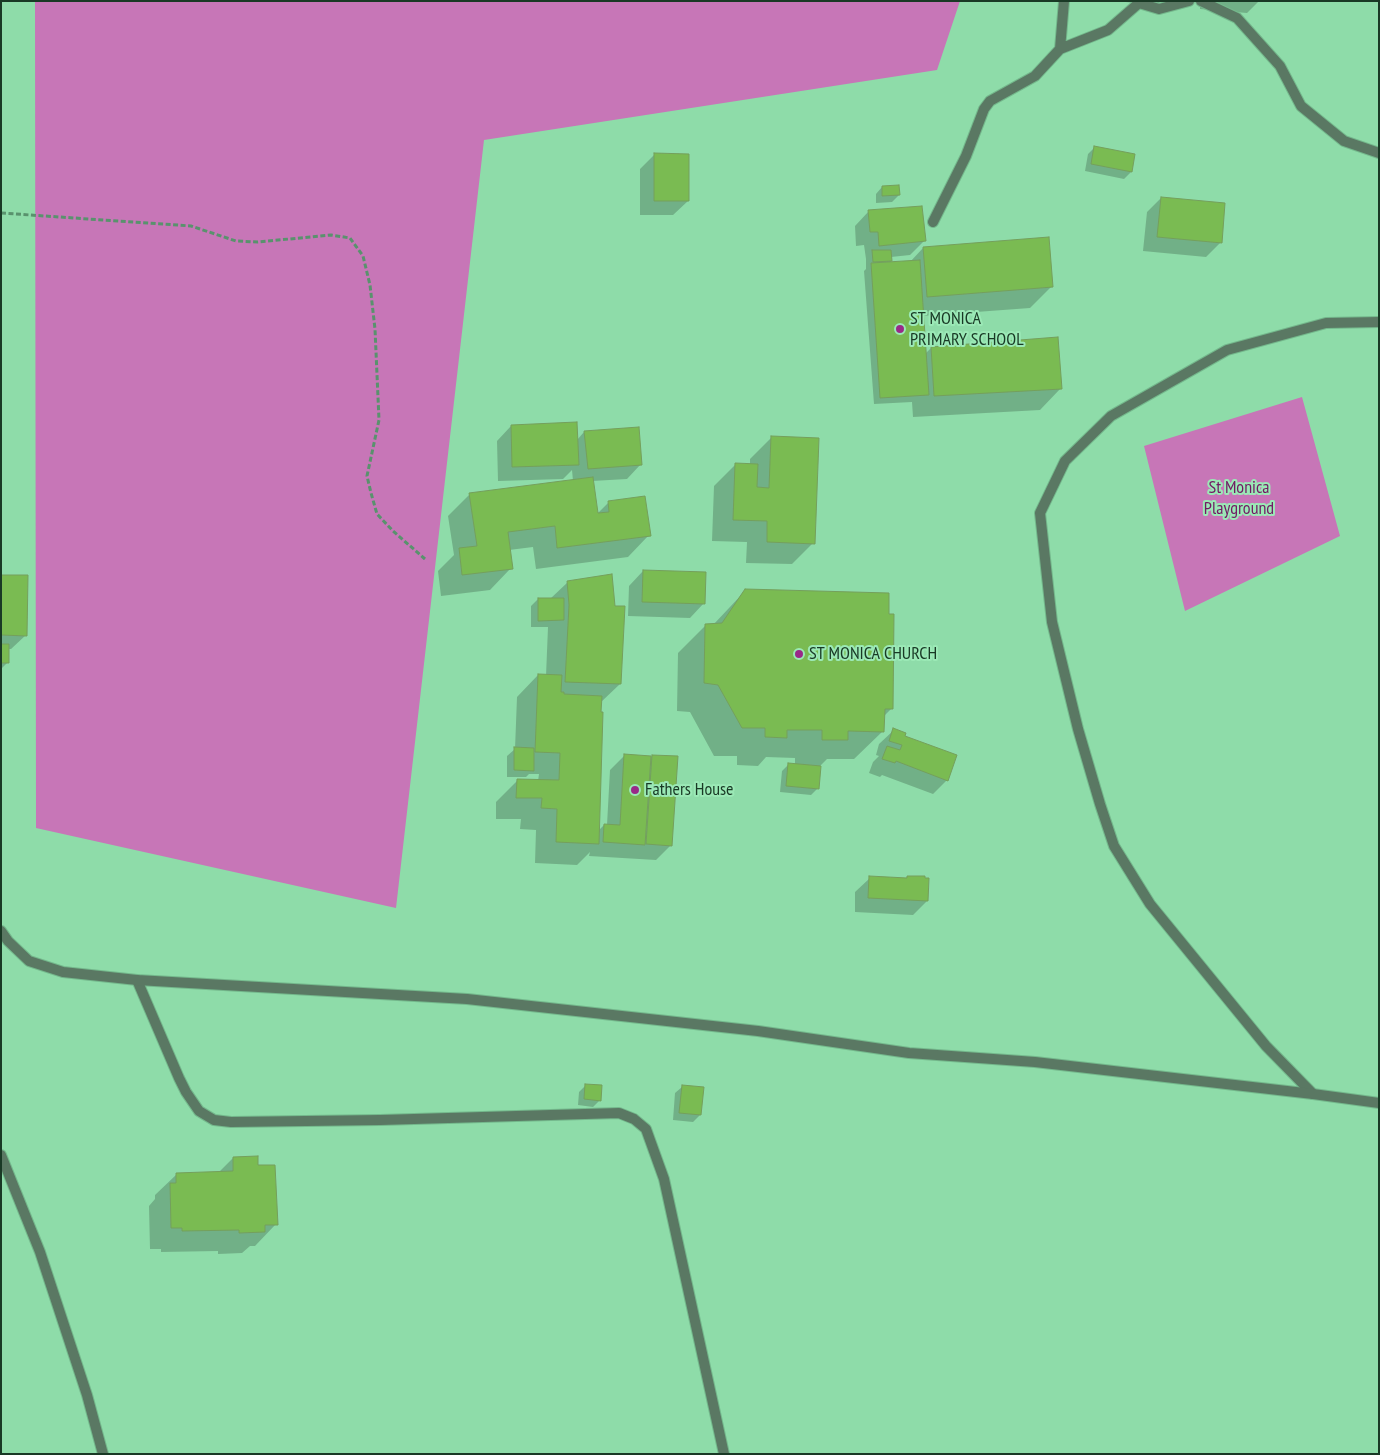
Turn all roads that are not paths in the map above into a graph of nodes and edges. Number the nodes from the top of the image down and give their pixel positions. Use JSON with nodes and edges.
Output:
{"nodes":[{"id":1,"x":1064,"y":1,"type":"edge"},
{"id":2,"x":1189,"y":1,"type":"edge"},
{"id":3,"x":1201,"y":1,"type":"edge"},
{"id":4,"x":1060,"y":49,"type":"junction"},
{"id":5,"x":1379,"y":153,"type":"edge"},
{"id":6,"x":933,"y":222,"type":"dead end"},
{"id":7,"x":1379,"y":322,"type":"edge"},
{"id":8,"x":1,"y":931,"type":"edge"},
{"id":9,"x":137,"y":980,"type":"junction"},
{"id":10,"x":1313,"y":1094,"type":"junction"},
{"id":11,"x":1379,"y":1103,"type":"edge"},
{"id":12,"x":1,"y":1155,"type":"edge"},
{"id":13,"x":104,"y":1454,"type":"edge"},
{"id":14,"x":724,"y":1454,"type":"edge"}],
"edges":[{"from":1,"to":4,"type":"street"},
{"from":2,"to":4,"type":"street"},
{"from":3,"to":5,"type":"street"},
{"from":4,"to":6,"type":"street"},
{"from":7,"to":10,"type":"street"},
{"from":8,"to":9,"type":"street"},
{"from":9,"to":10,"type":"street"},
{"from":9,"to":14,"type":"street"},
{"from":10,"to":11,"type":"street"},
{"from":12,"to":13,"type":"street"}]}
